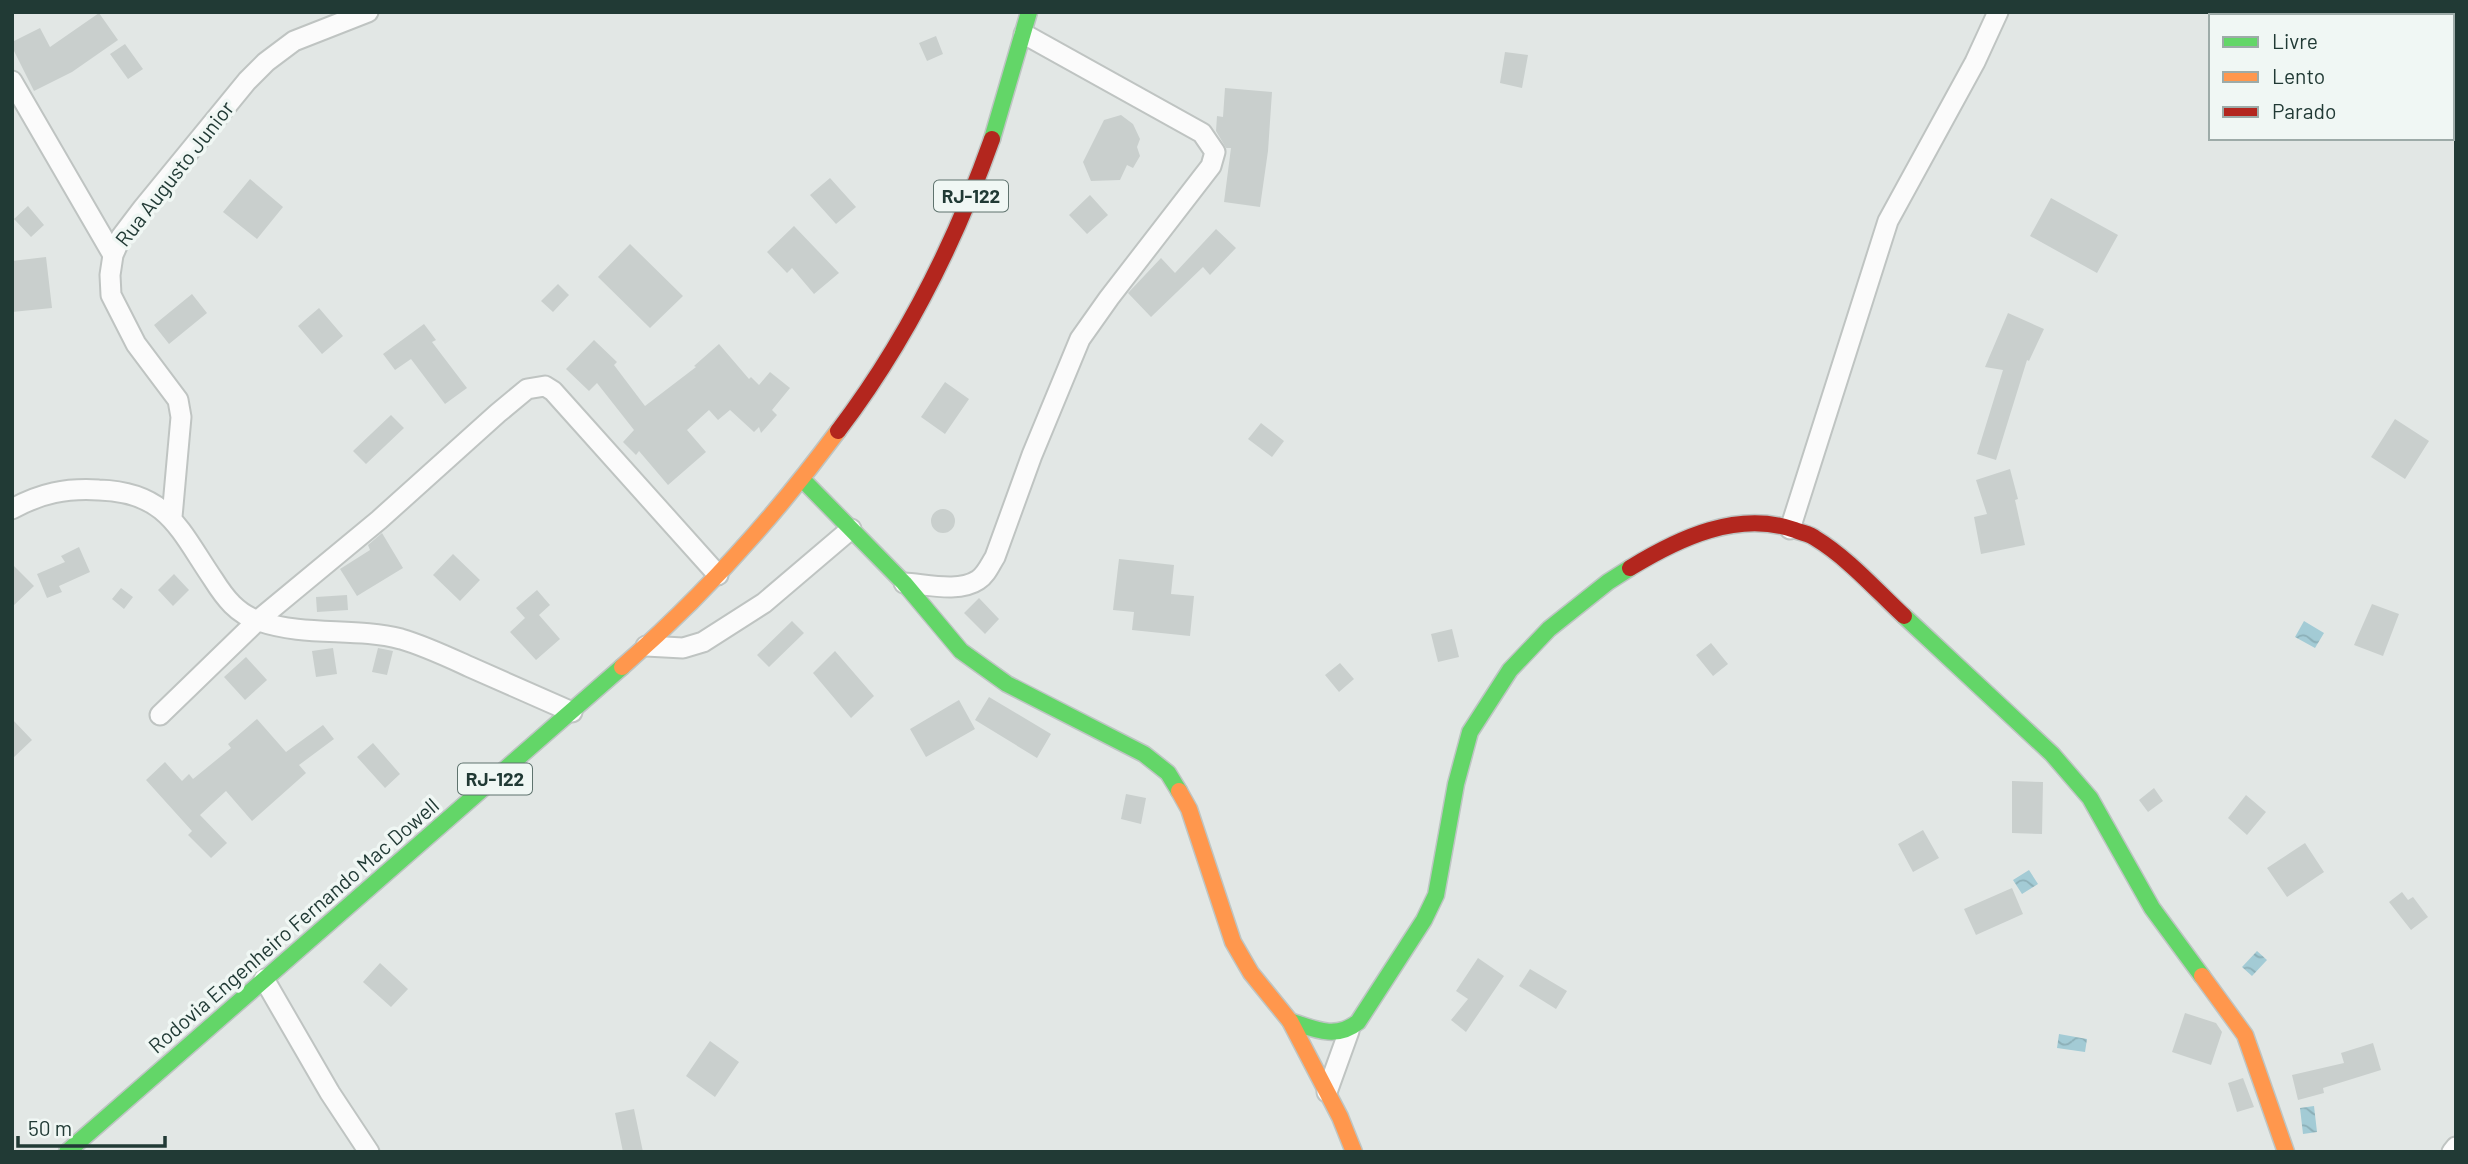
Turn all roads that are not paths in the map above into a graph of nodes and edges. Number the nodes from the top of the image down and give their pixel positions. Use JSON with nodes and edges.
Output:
{"nodes":[{"id":1,"x":368,"y":12,"type":"edge"},
{"id":2,"x":1029,"y":12,"type":"edge"},
{"id":3,"x":1998,"y":12,"type":"edge"},
{"id":4,"x":1024,"y":34,"type":"junction"},
{"id":5,"x":12,"y":81,"type":"edge"},
{"id":6,"x":113,"y":255,"type":"junction"},
{"id":7,"x":802,"y":479,"type":"junction"},
{"id":8,"x":12,"y":509,"type":"edge"},
{"id":9,"x":172,"y":517,"type":"junction"},
{"id":10,"x":851,"y":529,"type":"junction"},
{"id":11,"x":1790,"y":529,"type":"junction"},
{"id":12,"x":718,"y":575,"type":"junction"},
{"id":13,"x":904,"y":583,"type":"junction"},
{"id":14,"x":257,"y":621,"type":"junction"},
{"id":15,"x":646,"y":646,"type":"junction"},
{"id":16,"x":572,"y":712,"type":"junction"},
{"id":17,"x":160,"y":715,"type":"dead end"},
{"id":18,"x":264,"y":979,"type":"junction"},
{"id":19,"x":1290,"y":1021,"type":"junction"},
{"id":20,"x":1349,"y":1031,"type":"junction"},
{"id":21,"x":1327,"y":1092,"type":"junction"},
{"id":22,"x":2456,"y":1147,"type":"edge"},
{"id":23,"x":67,"y":1152,"type":"edge"},
{"id":24,"x":369,"y":1152,"type":"edge"},
{"id":25,"x":1354,"y":1152,"type":"edge"},
{"id":26,"x":2286,"y":1152,"type":"edge"},
{"id":27,"x":2452,"y":1152,"type":"edge"}],
"edges":[{"from":1,"to":6,"type":"street","name":"Rua Augusto Junior"},
{"from":2,"to":4,"type":"street","name":"Rodovia Engenheiro Fernando Mac Dowell","number":"RJ-122"},
{"from":3,"to":11,"type":"street"},
{"from":4,"to":7,"type":"street","name":"Rodovia Engenheiro Fernando Mac Dowell","number":"RJ-122"},
{"from":4,"to":13,"type":"street"},
{"from":5,"to":6,"type":"street"},
{"from":6,"to":9,"type":"street","name":"Rua Augusto Junior"},
{"from":7,"to":10,"type":"street"},
{"from":7,"to":12,"type":"street","name":"Rodovia Engenheiro Fernando Mac Dowell","number":"RJ-122"},
{"from":8,"to":9,"type":"street"},
{"from":9,"to":14,"type":"street"},
{"from":10,"to":13,"type":"street"},
{"from":10,"to":15,"type":"street"},
{"from":11,"to":20,"type":"street"},
{"from":11,"to":26,"type":"street"},
{"from":12,"to":14,"type":"street"},
{"from":12,"to":15,"type":"street","name":"Rodovia Engenheiro Fernando Mac Dowell","number":"RJ-122"},
{"from":13,"to":19,"type":"street"},
{"from":14,"to":16,"type":"street"},
{"from":14,"to":17,"type":"street"},
{"from":15,"to":16,"type":"street","name":"Rodovia Engenheiro Fernando Mac Dowell","number":"RJ-122"},
{"from":16,"to":18,"type":"street","name":"Rodovia Engenheiro Fernando Mac Dowell","number":"RJ-122"},
{"from":18,"to":23,"type":"street","name":"Rodovia Engenheiro Fernando Mac Dowell","number":"RJ-122"},
{"from":18,"to":24,"type":"street"},
{"from":19,"to":20,"type":"street"},
{"from":19,"to":21,"type":"street"},
{"from":20,"to":21,"type":"street"},
{"from":21,"to":25,"type":"street"},
{"from":22,"to":27,"type":"street"}]}
